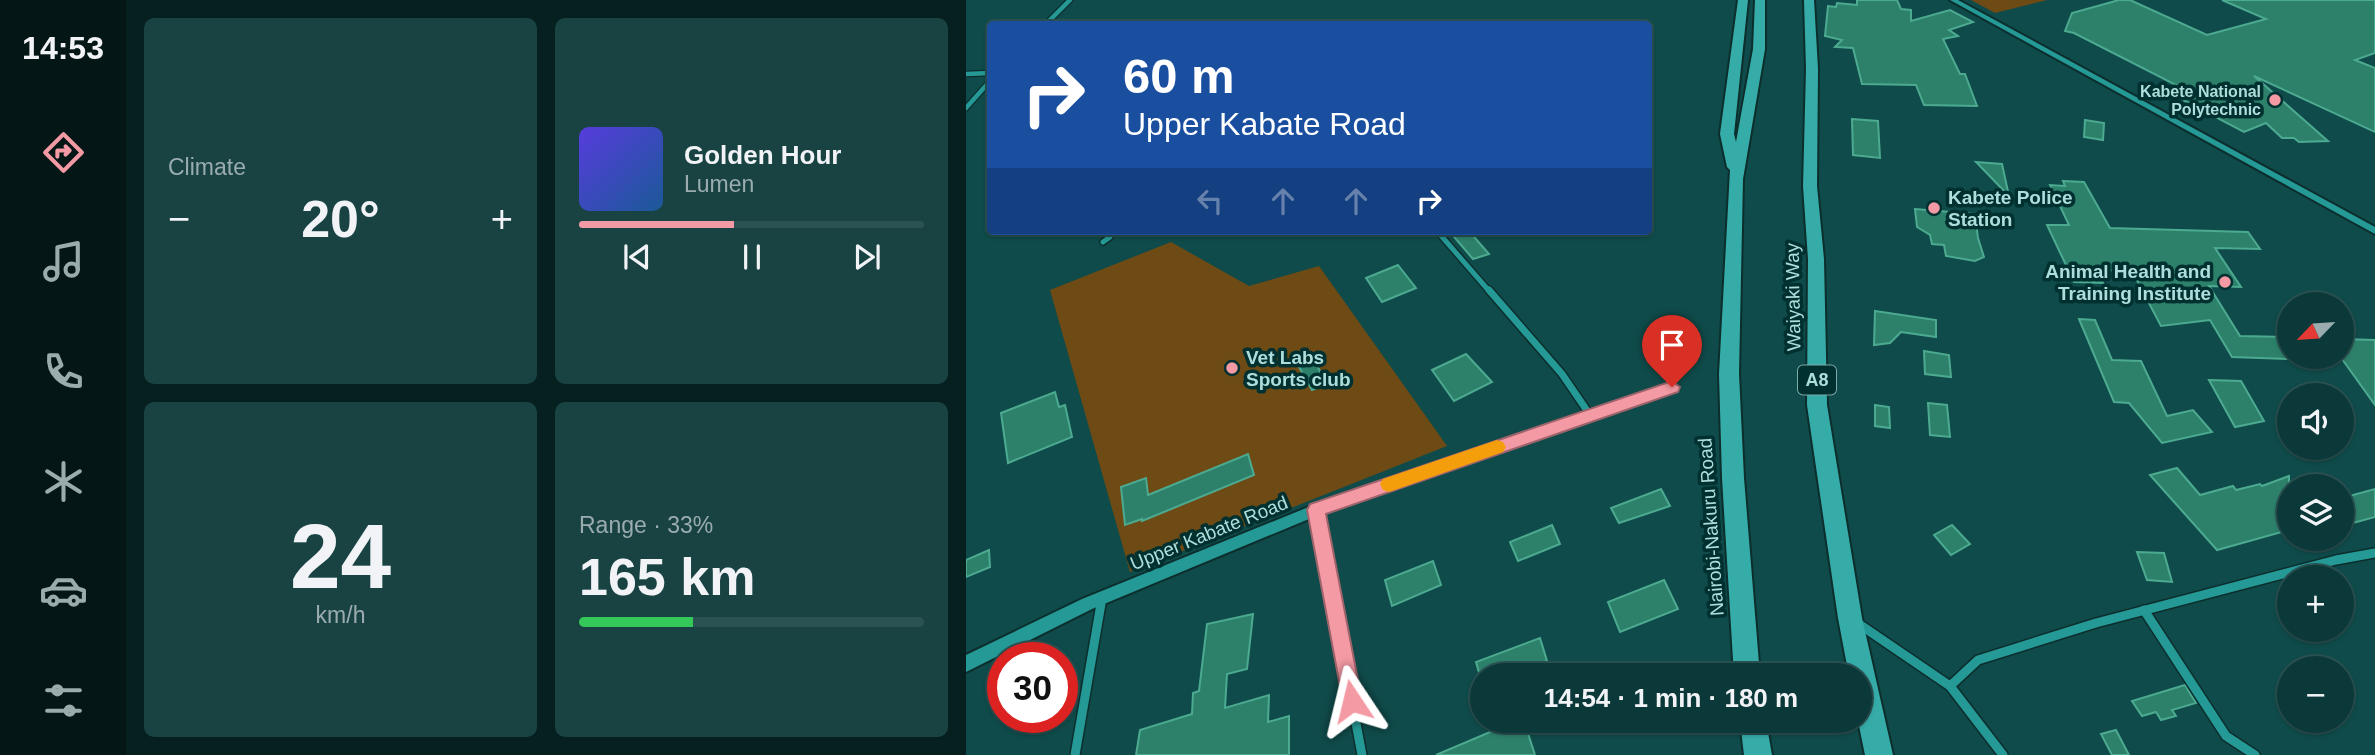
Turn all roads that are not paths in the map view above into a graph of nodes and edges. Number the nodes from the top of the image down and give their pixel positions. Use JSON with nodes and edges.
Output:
{"nodes":[{"id":1,"x":1070,"y":0,"type":"edge"},
{"id":2,"x":1743,"y":0,"type":"edge"},
{"id":3,"x":1760,"y":0,"type":"edge"},
{"id":4,"x":1809,"y":0,"type":"edge"},
{"id":5,"x":1953,"y":0,"type":"edge"},
{"id":6,"x":1049,"y":21,"type":"edge"},
{"id":7,"x":987,"y":73,"type":"edge"},
{"id":8,"x":966,"y":74,"type":"edge"},
{"id":9,"x":987,"y":84,"type":"edge"},
{"id":10,"x":966,"y":108,"type":"edge"},
{"id":11,"x":1736,"y":179,"type":"junction"},
{"id":12,"x":2375,"y":231,"type":"edge"},
{"id":13,"x":1110,"y":235,"type":"edge"},
{"id":14,"x":1440,"y":235,"type":"edge"},
{"id":15,"x":1103,"y":242,"type":"dead end"},
{"id":16,"x":1672,"y":387,"type":"dead end"},
{"id":17,"x":1590,"y":415,"type":"junction"},
{"id":18,"x":1316,"y":510,"type":"junction"},
{"id":19,"x":2375,"y":553,"type":"edge"},
{"id":20,"x":1102,"y":598,"type":"junction"},
{"id":21,"x":2144,"y":610,"type":"junction"},
{"id":22,"x":1850,"y":618,"type":"junction"},
{"id":23,"x":1746,"y":663,"type":"edge"},
{"id":24,"x":966,"y":664,"type":"edge"},
{"id":25,"x":1950,"y":685,"type":"junction"},
{"id":26,"x":1755,"y":733,"type":"edge"},
{"id":27,"x":1075,"y":755,"type":"edge"},
{"id":28,"x":1362,"y":755,"type":"edge"},
{"id":29,"x":1758,"y":755,"type":"edge"},
{"id":30,"x":1879,"y":755,"type":"edge"},
{"id":31,"x":2003,"y":755,"type":"edge"},
{"id":32,"x":2255,"y":755,"type":"edge"}],
"edges":[{"from":1,"to":6,"type":"street"},
{"from":2,"to":11,"type":"highway"},
{"from":3,"to":11,"type":"highway","name":"Nairobi-Nakuru Road"},
{"from":4,"to":22,"type":"highway","name":"Waiyaki Way","number":"A8"},
{"from":5,"to":12,"type":"street"},
{"from":7,"to":8,"type":"street"},
{"from":9,"to":10,"type":"street"},
{"from":11,"to":23,"type":"highway","name":"Nairobi-Nakuru Road"},
{"from":13,"to":15,"type":"street"},
{"from":14,"to":17,"type":"street"},
{"from":16,"to":17,"type":"street","name":"Upper Kabate Road"},
{"from":17,"to":18,"type":"street","name":"Upper Kabate Road"},
{"from":18,"to":20,"type":"street","name":"Upper Kabate Road"},
{"from":18,"to":28,"type":"street"},
{"from":19,"to":21,"type":"street"},
{"from":20,"to":24,"type":"street","name":"Upper Kabate Road"},
{"from":20,"to":27,"type":"street"},
{"from":21,"to":25,"type":"street"},
{"from":21,"to":32,"type":"street"},
{"from":22,"to":25,"type":"street"},
{"from":22,"to":30,"type":"highway","name":"Waiyaki Way","number":"A8"},
{"from":25,"to":31,"type":"street"},
{"from":26,"to":29,"type":"highway"}]}
